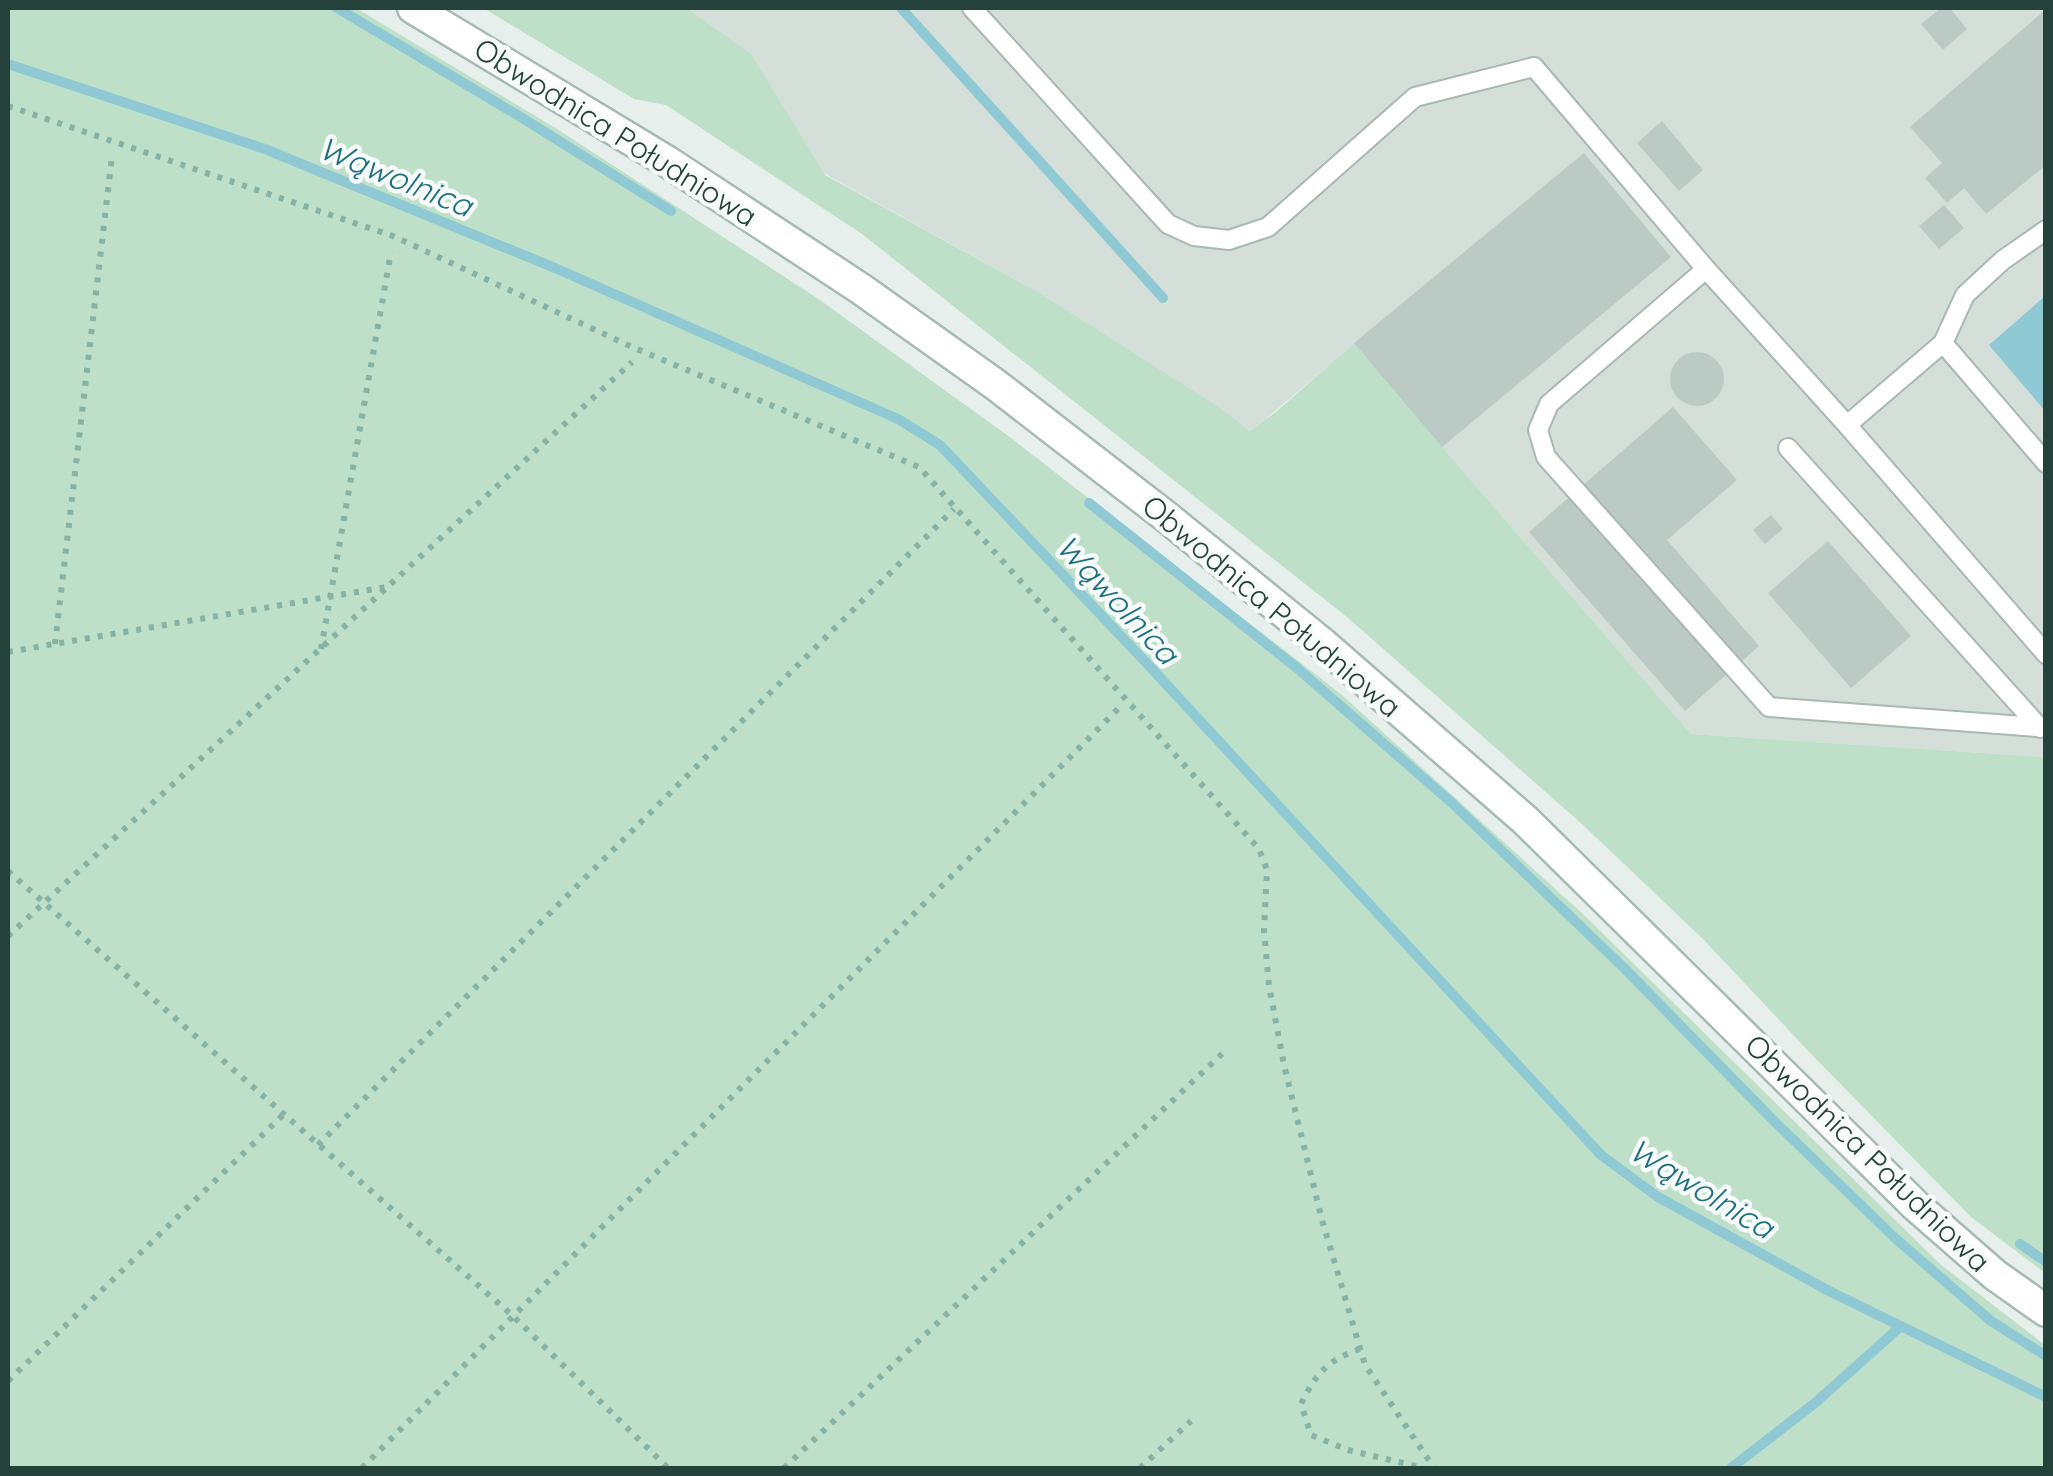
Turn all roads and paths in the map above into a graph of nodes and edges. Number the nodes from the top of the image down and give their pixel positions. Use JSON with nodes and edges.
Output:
{"nodes":[{"id":1,"x":413,"y":8,"type":"edge"},
{"id":2,"x":972,"y":8,"type":"edge"},
{"id":3,"x":8,"y":106,"type":"edge"},
{"id":4,"x":112,"y":156,"type":"dead end"},
{"id":5,"x":2046,"y":230,"type":"edge"},
{"id":6,"x":390,"y":252,"type":"dead end"},
{"id":7,"x":1706,"y":268,"type":"junction"},
{"id":8,"x":1943,"y":342,"type":"junction"},
{"id":9,"x":632,"y":362,"type":"dead end"},
{"id":10,"x":1847,"y":425,"type":"junction"},
{"id":11,"x":1788,"y":448,"type":"dead end"},
{"id":12,"x":2046,"y":463,"type":"edge"},
{"id":13,"x":954,"y":508,"type":"junction"},
{"id":14,"x":389,"y":586,"type":"junction"},
{"id":15,"x":329,"y":596,"type":"junction"},
{"id":16,"x":54,"y":644,"type":"junction"},
{"id":17,"x":321,"y":648,"type":"junction"},
{"id":18,"x":8,"y":652,"type":"edge"},
{"id":19,"x":2046,"y":654,"type":"edge"},
{"id":20,"x":1118,"y":709,"type":"dead end"},
{"id":21,"x":2041,"y":729,"type":"edge"},
{"id":22,"x":8,"y":870,"type":"edge"},
{"id":23,"x":44,"y":903,"type":"junction"},
{"id":24,"x":8,"y":936,"type":"edge"},
{"id":25,"x":1226,"y":1051,"type":"dead end"},
{"id":26,"x":284,"y":1114,"type":"junction"},
{"id":27,"x":318,"y":1144,"type":"junction"},
{"id":28,"x":2046,"y":1311,"type":"edge"},
{"id":29,"x":513,"y":1316,"type":"junction"},
{"id":30,"x":1360,"y":1349,"type":"junction"},
{"id":31,"x":8,"y":1381,"type":"edge"},
{"id":32,"x":1192,"y":1421,"type":"dead end"},
{"id":33,"x":362,"y":1468,"type":"edge"},
{"id":34,"x":668,"y":1468,"type":"edge"},
{"id":35,"x":784,"y":1468,"type":"edge"},
{"id":36,"x":1140,"y":1468,"type":"edge"},
{"id":37,"x":1424,"y":1468,"type":"edge"},
{"id":38,"x":1434,"y":1468,"type":"edge"}],
"edges":[{"from":1,"to":28,"type":"main road","name":"Obwodnica Południowa"},
{"from":2,"to":7,"type":"lane"},
{"from":3,"to":13,"type":"path"},
{"from":4,"to":16,"type":"path"},
{"from":5,"to":8,"type":"lane"},
{"from":6,"to":15,"type":"path"},
{"from":7,"to":10,"type":"lane"},
{"from":7,"to":21,"type":"lane"},
{"from":8,"to":10,"type":"lane"},
{"from":8,"to":12,"type":"lane"},
{"from":9,"to":14,"type":"path"},
{"from":10,"to":19,"type":"lane"},
{"from":11,"to":21,"type":"lane"},
{"from":13,"to":27,"type":"path"},
{"from":13,"to":30,"type":"path"},
{"from":14,"to":15,"type":"path"},
{"from":14,"to":17,"type":"path"},
{"from":15,"to":16,"type":"path"},
{"from":15,"to":17,"type":"path"},
{"from":16,"to":18,"type":"path"},
{"from":17,"to":23,"type":"path"},
{"from":20,"to":29,"type":"path"},
{"from":22,"to":23,"type":"path"},
{"from":23,"to":24,"type":"path"},
{"from":23,"to":26,"type":"path"},
{"from":25,"to":35,"type":"path"},
{"from":26,"to":27,"type":"path"},
{"from":26,"to":31,"type":"path"},
{"from":27,"to":29,"type":"path"},
{"from":29,"to":33,"type":"path"},
{"from":29,"to":34,"type":"path"},
{"from":30,"to":37,"type":"path"},
{"from":30,"to":38,"type":"path"},
{"from":32,"to":36,"type":"path"}]}
